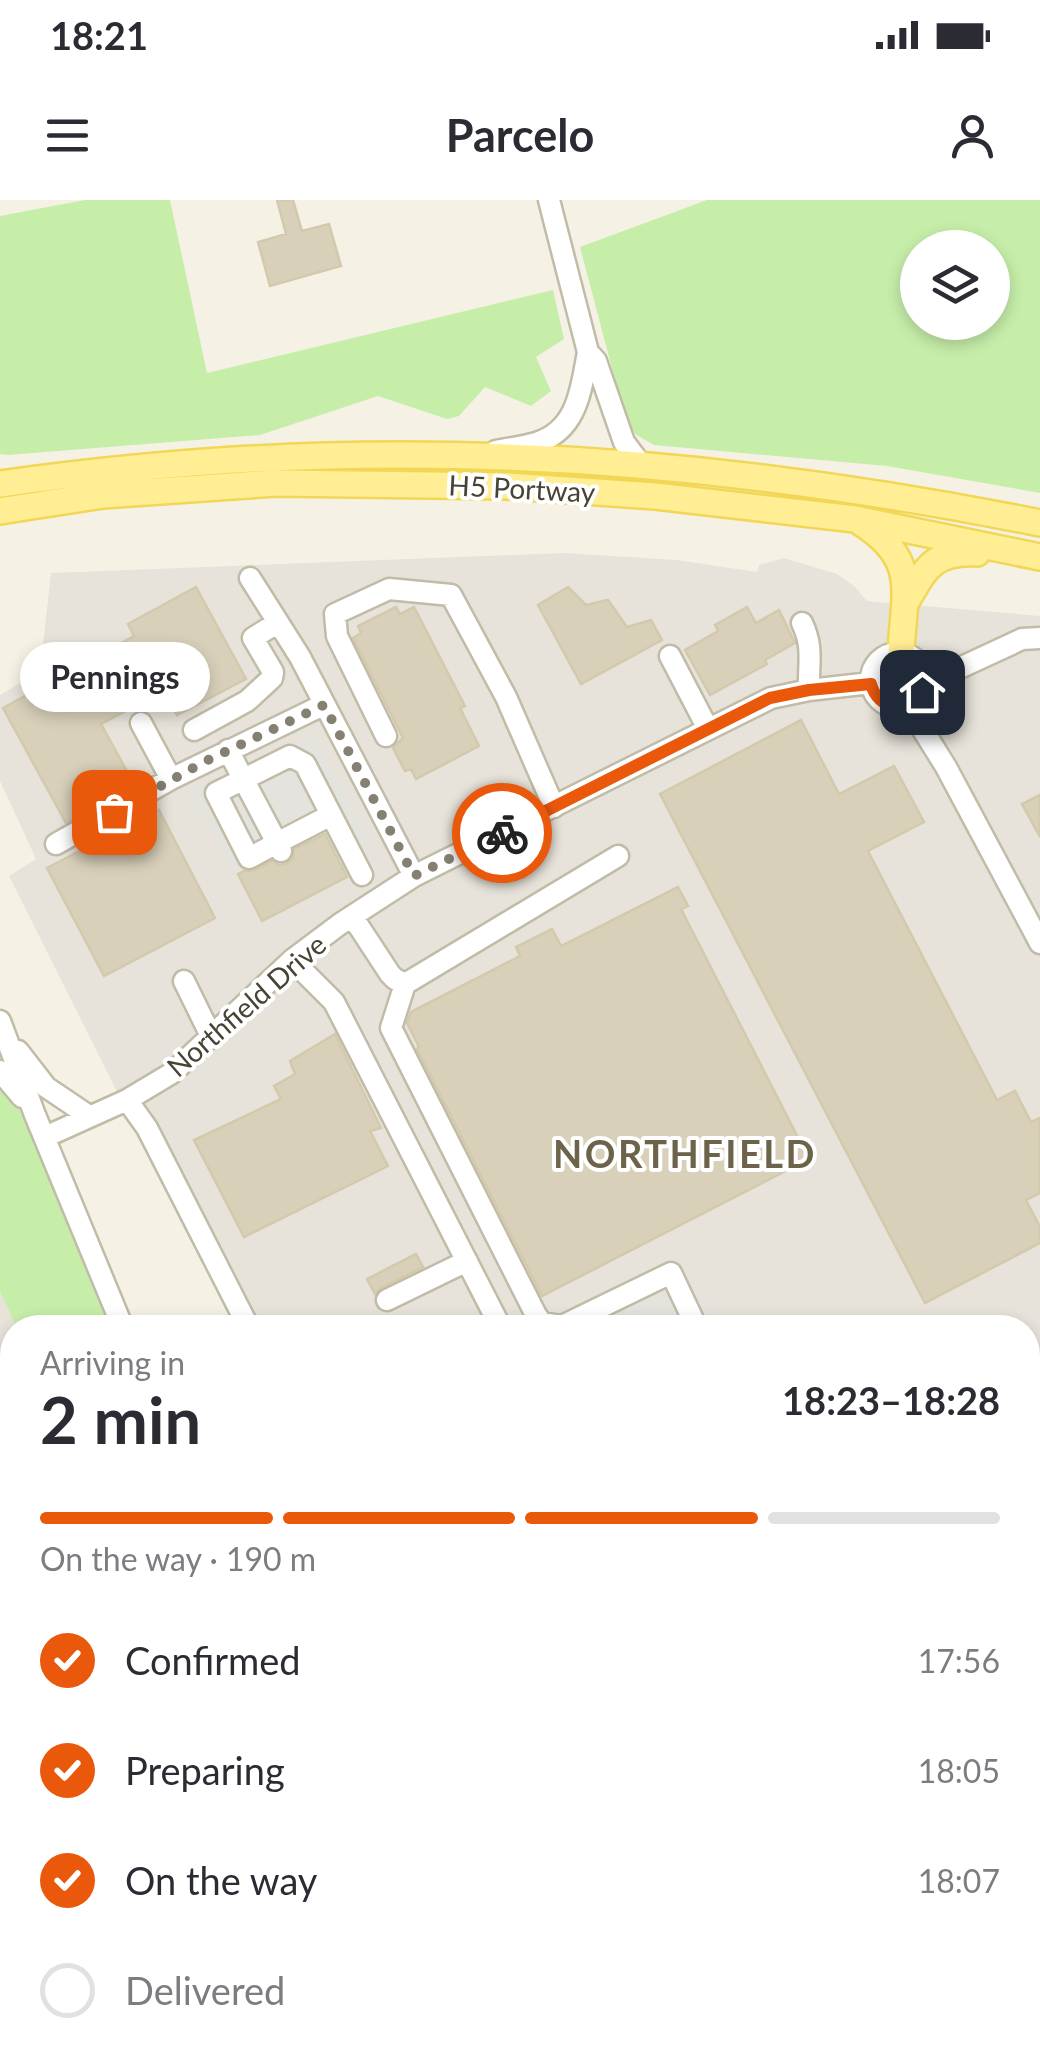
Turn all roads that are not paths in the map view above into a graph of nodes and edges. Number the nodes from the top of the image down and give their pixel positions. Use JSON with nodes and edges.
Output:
{"nodes":[{"id":1,"x":549,"y":200,"type":"edge"},
{"id":2,"x":588,"y":352,"type":"junction"},
{"id":3,"x":476,"y":456,"type":"junction"},
{"id":4,"x":642,"y":466,"type":"junction"},
{"id":5,"x":0,"y":484,"type":"edge"},
{"id":6,"x":0,"y":512,"type":"edge"},
{"id":7,"x":855,"y":519,"type":"junction"},
{"id":8,"x":1040,"y":523,"type":"edge"},
{"id":9,"x":1036,"y":556,"type":"edge"},
{"id":10,"x":250,"y":578,"type":"dead end"},
{"id":11,"x":906,"y":602,"type":"junction"},
{"id":12,"x":802,"y":622,"type":"dead end"},
{"id":13,"x":278,"y":624,"type":"junction"},
{"id":14,"x":1040,"y":638,"type":"edge"},
{"id":15,"x":900,"y":654,"type":"junction"},
{"id":16,"x":670,"y":656,"type":"dead end"},
{"id":17,"x":925,"y":676,"type":"junction"},
{"id":18,"x":871,"y":684,"type":"junction"},
{"id":19,"x":809,"y":690,"type":"junction"},
{"id":20,"x":912,"y":704,"type":"junction"},
{"id":21,"x":324,"y":705,"type":"junction"},
{"id":22,"x":141,"y":723,"type":"dead end"},
{"id":23,"x":708,"y":729,"type":"junction"},
{"id":24,"x":194,"y":730,"type":"dead end"},
{"id":25,"x":386,"y":736,"type":"dead end"},
{"id":26,"x":228,"y":750,"type":"junction"},
{"id":27,"x":171,"y":780,"type":"junction"},
{"id":28,"x":244,"y":780,"type":"junction"},
{"id":29,"x":554,"y":807,"type":"junction"},
{"id":30,"x":331,"y":815,"type":"junction"},
{"id":31,"x":56,"y":844,"type":"dead end"},
{"id":32,"x":274,"y":850,"type":"junction"},
{"id":33,"x":618,"y":856,"type":"dead end"},
{"id":34,"x":362,"y":875,"type":"dead end"},
{"id":35,"x":414,"y":876,"type":"junction"},
{"id":36,"x":352,"y":916,"type":"junction"},
{"id":37,"x":1040,"y":943,"type":"edge"},
{"id":38,"x":292,"y":960,"type":"junction"},
{"id":39,"x":184,"y":981,"type":"dead end"},
{"id":40,"x":405,"y":984,"type":"junction"},
{"id":41,"x":2,"y":1027,"type":"edge"},
{"id":42,"x":210,"y":1036,"type":"junction"},
{"id":43,"x":0,"y":1070,"type":"edge"},
{"id":44,"x":128,"y":1100,"type":"junction"},
{"id":45,"x":35,"y":1114,"type":"junction"},
{"id":46,"x":89,"y":1116,"type":"junction"},
{"id":47,"x":45,"y":1137,"type":"junction"},
{"id":48,"x":467,"y":1261,"type":"junction"},
{"id":49,"x":387,"y":1300,"type":"dead end"},
{"id":50,"x":119,"y":1315,"type":"edge"},
{"id":51,"x":243,"y":1315,"type":"edge"},
{"id":52,"x":494,"y":1315,"type":"edge"},
{"id":53,"x":535,"y":1315,"type":"edge"},
{"id":54,"x":585,"y":1315,"type":"edge"},
{"id":55,"x":691,"y":1315,"type":"edge"}],
"edges":[{"from":1,"to":2,"type":"street"},
{"from":2,"to":3,"type":"street"},
{"from":2,"to":4,"type":"street"},
{"from":3,"to":4,"type":"main road","name":"H5 Portway"},
{"from":3,"to":5,"type":"main road","name":"H5 Portway"},
{"from":4,"to":8,"type":"main road","name":"H5 Portway"},
{"from":6,"to":7,"type":"main road","name":"H5 Portway"},
{"from":7,"to":9,"type":"main road","name":"H5 Portway"},
{"from":7,"to":11,"type":"main road"},
{"from":9,"to":11,"type":"main road"},
{"from":10,"to":13,"type":"street"},
{"from":11,"to":15,"type":"main road"},
{"from":12,"to":19,"type":"street"},
{"from":13,"to":21,"type":"street"},
{"from":13,"to":24,"type":"street"},
{"from":14,"to":17,"type":"street"},
{"from":15,"to":17,"type":"street"},
{"from":15,"to":18,"type":"street"},
{"from":16,"to":23,"type":"street"},
{"from":17,"to":20,"type":"street"},
{"from":18,"to":19,"type":"street","name":"Northfield Drive"},
{"from":18,"to":20,"type":"street"},
{"from":19,"to":23,"type":"street","name":"Northfield Drive"},
{"from":20,"to":37,"type":"street"},
{"from":21,"to":26,"type":"street"},
{"from":21,"to":35,"type":"street"},
{"from":22,"to":27,"type":"street"},
{"from":23,"to":29,"type":"street","name":"Northfield Drive"},
{"from":25,"to":29,"type":"street"},
{"from":26,"to":27,"type":"street"},
{"from":26,"to":28,"type":"street"},
{"from":27,"to":31,"type":"street"},
{"from":28,"to":30,"type":"street"},
{"from":28,"to":32,"type":"street"},
{"from":28,"to":32,"type":"street"},
{"from":29,"to":35,"type":"street","name":"Northfield Drive"},
{"from":30,"to":32,"type":"street"},
{"from":30,"to":34,"type":"street"},
{"from":33,"to":40,"type":"street"},
{"from":35,"to":36,"type":"street","name":"Northfield Drive"},
{"from":36,"to":38,"type":"street","name":"Northfield Drive"},
{"from":36,"to":40,"type":"street"},
{"from":38,"to":42,"type":"street","name":"Northfield Drive"},
{"from":38,"to":48,"type":"street"},
{"from":39,"to":42,"type":"street"},
{"from":40,"to":53,"type":"street"},
{"from":41,"to":45,"type":"street"},
{"from":41,"to":46,"type":"street"},
{"from":42,"to":44,"type":"street","name":"Northfield Drive"},
{"from":43,"to":45,"type":"street"},
{"from":44,"to":46,"type":"street","name":"Northfield Drive"},
{"from":44,"to":51,"type":"street"},
{"from":45,"to":47,"type":"street"},
{"from":46,"to":47,"type":"street","name":"Northfield Drive"},
{"from":47,"to":50,"type":"street"},
{"from":48,"to":49,"type":"street"},
{"from":48,"to":52,"type":"street"},
{"from":54,"to":55,"type":"street"}]}
